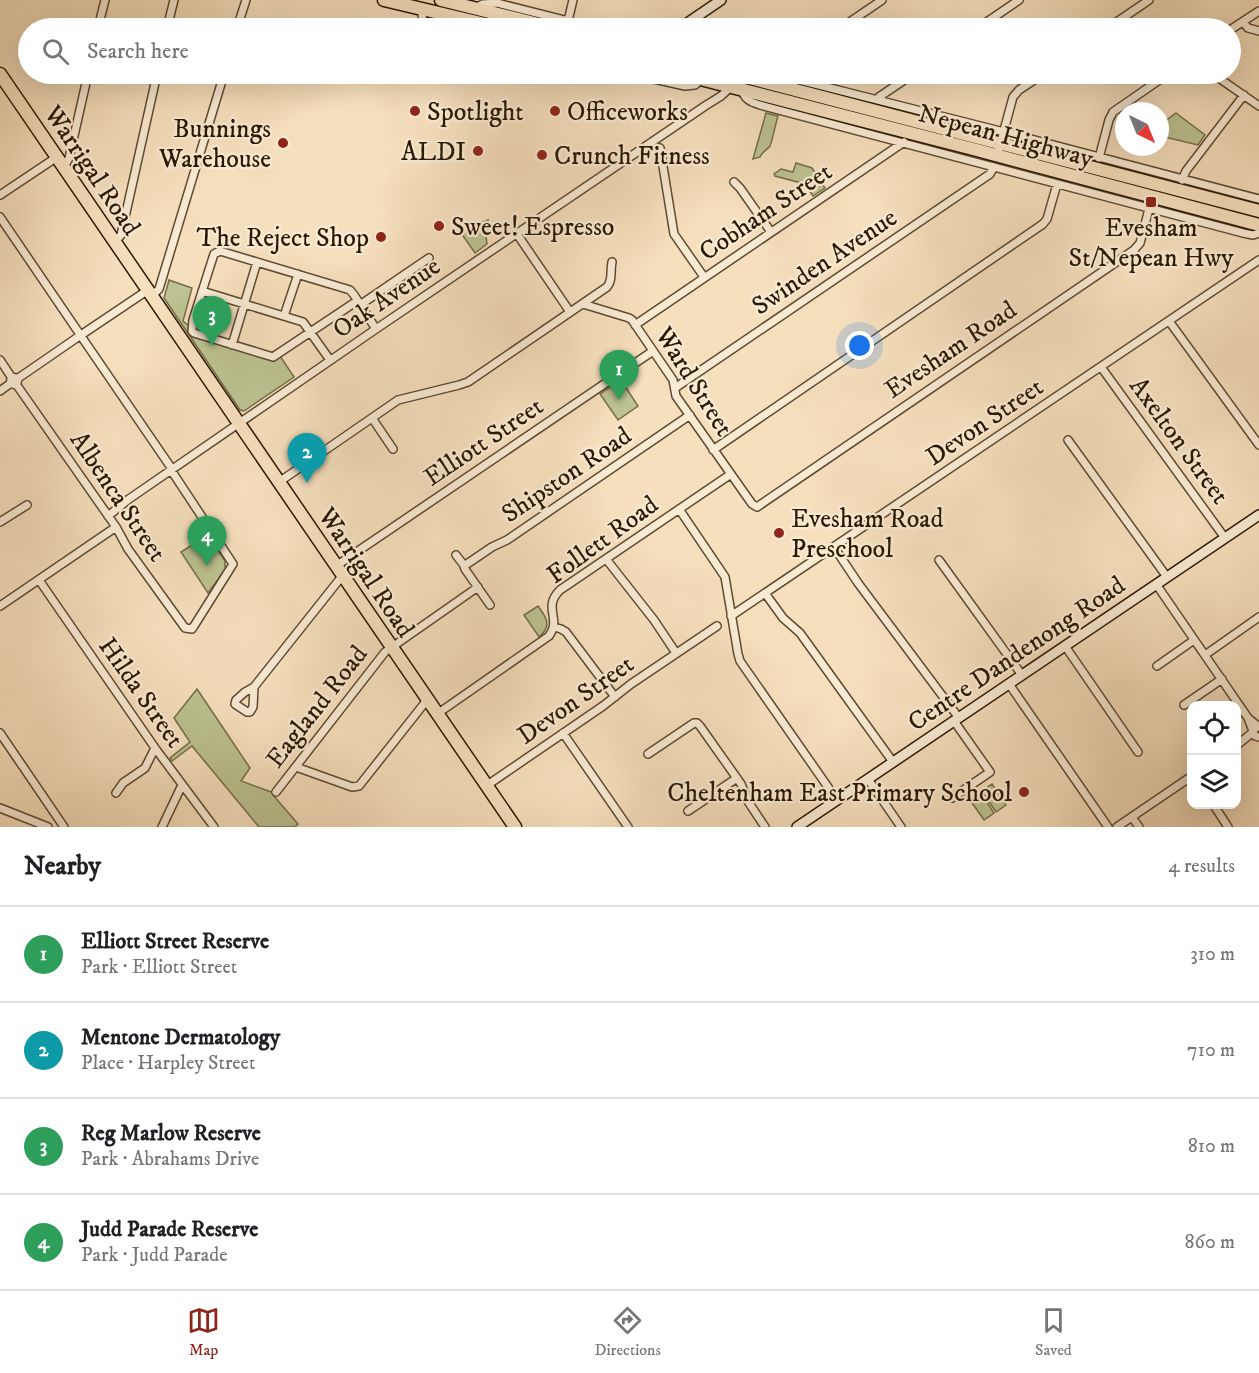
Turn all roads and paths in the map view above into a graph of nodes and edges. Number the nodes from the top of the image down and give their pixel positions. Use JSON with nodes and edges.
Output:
{"nodes":[{"id":1,"x":105,"y":0,"type":"edge"},
{"id":2,"x":174,"y":0,"type":"edge"},
{"id":3,"x":246,"y":0,"type":"edge"},
{"id":4,"x":384,"y":0,"type":"edge"},
{"id":5,"x":444,"y":0,"type":"edge"},
{"id":6,"x":573,"y":0,"type":"edge"},
{"id":7,"x":721,"y":0,"type":"edge"},
{"id":8,"x":882,"y":0,"type":"edge"},
{"id":9,"x":1019,"y":0,"type":"edge"},
{"id":10,"x":1149,"y":0,"type":"edge"},
{"id":11,"x":475,"y":8,"type":"junction"},
{"id":12,"x":421,"y":9,"type":"junction"},
{"id":13,"x":1259,"y":10,"type":"edge"},
{"id":14,"x":442,"y":14,"type":"junction"},
{"id":15,"x":100,"y":18,"type":"edge"},
{"id":16,"x":170,"y":18,"type":"edge"},
{"id":17,"x":240,"y":18,"type":"edge"},
{"id":18,"x":422,"y":18,"type":"edge"},
{"id":19,"x":459,"y":18,"type":"edge"},
{"id":20,"x":515,"y":18,"type":"edge"},
{"id":21,"x":556,"y":18,"type":"edge"},
{"id":22,"x":569,"y":18,"type":"edge"},
{"id":23,"x":695,"y":18,"type":"edge"},
{"id":24,"x":856,"y":18,"type":"edge"},
{"id":25,"x":993,"y":18,"type":"edge"},
{"id":26,"x":1123,"y":18,"type":"edge"},
{"id":27,"x":1243,"y":22,"type":"joint"},
{"id":28,"x":1259,"y":31,"type":"edge"},
{"id":29,"x":0,"y":74,"type":"edge"},
{"id":30,"x":86,"y":84,"type":"edge"},
{"id":31,"x":155,"y":84,"type":"edge"},
{"id":32,"x":221,"y":84,"type":"edge"},
{"id":33,"x":676,"y":84,"type":"edge"},
{"id":34,"x":698,"y":84,"type":"edge"},
{"id":35,"x":710,"y":84,"type":"edge"},
{"id":36,"x":720,"y":84,"type":"edge"},
{"id":37,"x":759,"y":84,"type":"edge"},
{"id":38,"x":777,"y":84,"type":"edge"},
{"id":39,"x":818,"y":84,"type":"edge"},
{"id":40,"x":898,"y":84,"type":"edge"},
{"id":41,"x":1028,"y":84,"type":"edge"},
{"id":42,"x":1154,"y":84,"type":"edge"},
{"id":43,"x":1228,"y":84,"type":"edge"},
{"id":44,"x":739,"y":90,"type":"junction"},
{"id":45,"x":756,"y":93,"type":"junction"},
{"id":46,"x":1244,"y":95,"type":"junction"},
{"id":47,"x":878,"y":100,"type":"junction"},
{"id":48,"x":705,"y":106,"type":"junction"},
{"id":49,"x":1259,"y":106,"type":"edge"},
{"id":50,"x":920,"y":136,"type":"junction"},
{"id":51,"x":1002,"y":137,"type":"junction"},
{"id":52,"x":903,"y":142,"type":"junction"},
{"id":53,"x":660,"y":148,"type":"dead end"},
{"id":54,"x":1099,"y":158,"type":"junction"},
{"id":55,"x":60,"y":161,"type":"junction"},
{"id":56,"x":995,"y":163,"type":"junction"},
{"id":57,"x":1031,"y":165,"type":"junction"},
{"id":58,"x":1004,"y":170,"type":"junction"},
{"id":59,"x":734,"y":182,"type":"dead end"},
{"id":60,"x":1057,"y":184,"type":"junction"},
{"id":61,"x":1180,"y":184,"type":"junction"},
{"id":62,"x":0,"y":195,"type":"edge"},
{"id":63,"x":1259,"y":199,"type":"edge"},
{"id":64,"x":1149,"y":209,"type":"junction"},
{"id":65,"x":1259,"y":211,"type":"edge"},
{"id":66,"x":0,"y":217,"type":"edge"},
{"id":67,"x":1259,"y":225,"type":"edge"},
{"id":68,"x":771,"y":232,"type":"junction"},
{"id":69,"x":1259,"y":233,"type":"edge"},
{"id":70,"x":517,"y":234,"type":"junction"},
{"id":71,"x":115,"y":242,"type":"junction"},
{"id":72,"x":429,"y":258,"type":"dead end"},
{"id":73,"x":1259,"y":260,"type":"edge"},
{"id":74,"x":257,"y":262,"type":"junction"},
{"id":75,"x":612,"y":262,"type":"dead end"},
{"id":76,"x":298,"y":274,"type":"junction"},
{"id":77,"x":704,"y":277,"type":"junction"},
{"id":78,"x":148,"y":290,"type":"junction"},
{"id":79,"x":202,"y":291,"type":"junction"},
{"id":80,"x":155,"y":301,"type":"junction"},
{"id":81,"x":358,"y":303,"type":"junction"},
{"id":82,"x":583,"y":303,"type":"junction"},
{"id":83,"x":244,"y":304,"type":"junction"},
{"id":84,"x":570,"y":312,"type":"junction"},
{"id":85,"x":284,"y":316,"type":"junction"},
{"id":86,"x":1169,"y":321,"type":"junction"},
{"id":87,"x":635,"y":325,"type":"junction"},
{"id":88,"x":376,"y":329,"type":"junction"},
{"id":89,"x":311,"y":332,"type":"junction"},
{"id":90,"x":81,"y":335,"type":"junction"},
{"id":91,"x":232,"y":345,"type":"junction"},
{"id":92,"x":653,"y":351,"type":"junction"},
{"id":93,"x":0,"y":360,"type":"edge"},
{"id":94,"x":330,"y":360,"type":"junction"},
{"id":95,"x":1101,"y":367,"type":"junction"},
{"id":96,"x":14,"y":381,"type":"junction"},
{"id":97,"x":675,"y":388,"type":"junction"},
{"id":98,"x":0,"y":391,"type":"edge"},
{"id":99,"x":690,"y":415,"type":"junction"},
{"id":100,"x":372,"y":418,"type":"junction"},
{"id":101,"x":240,"y":423,"type":"junction"},
{"id":102,"x":1068,"y":440,"type":"dead end"},
{"id":103,"x":1259,"y":445,"type":"edge"},
{"id":104,"x":393,"y":449,"type":"dead end"},
{"id":105,"x":713,"y":450,"type":"junction"},
{"id":106,"x":172,"y":469,"type":"junction"},
{"id":107,"x":731,"y":474,"type":"junction"},
{"id":108,"x":279,"y":482,"type":"junction"},
{"id":109,"x":27,"y":505,"type":"dead end"},
{"id":110,"x":753,"y":506,"type":"joint"},
{"id":111,"x":679,"y":509,"type":"junction"},
{"id":112,"x":1259,"y":515,"type":"edge"},
{"id":113,"x":108,"y":516,"type":"junction"},
{"id":114,"x":0,"y":522,"type":"edge"},
{"id":115,"x":116,"y":527,"type":"junction"},
{"id":116,"x":1225,"y":538,"type":"junction"},
{"id":117,"x":834,"y":547,"type":"junction"},
{"id":118,"x":456,"y":555,"type":"dead end"},
{"id":119,"x":606,"y":559,"type":"junction"},
{"id":120,"x":939,"y":560,"type":"dead end"},
{"id":121,"x":464,"y":566,"type":"junction"},
{"id":122,"x":340,"y":571,"type":"junction"},
{"id":123,"x":1167,"y":577,"type":"junction"},
{"id":124,"x":39,"y":580,"type":"junction"},
{"id":125,"x":1156,"y":584,"type":"junction"},
{"id":126,"x":478,"y":587,"type":"junction"},
{"id":127,"x":765,"y":594,"type":"junction"},
{"id":128,"x":0,"y":606,"type":"edge"},
{"id":129,"x":490,"y":606,"type":"dead end"},
{"id":130,"x":731,"y":616,"type":"junction"},
{"id":131,"x":1259,"y":617,"type":"edge"},
{"id":132,"x":717,"y":626,"type":"dead end"},
{"id":133,"x":554,"y":627,"type":"junction"},
{"id":134,"x":1194,"y":640,"type":"junction"},
{"id":135,"x":1065,"y":646,"type":"junction"},
{"id":136,"x":391,"y":647,"type":"junction"},
{"id":137,"x":676,"y":653,"type":"junction"},
{"id":138,"x":1205,"y":655,"type":"junction"},
{"id":139,"x":1157,"y":666,"type":"dead end"},
{"id":140,"x":1022,"y":675,"type":"junction"},
{"id":141,"x":1222,"y":679,"type":"junction"},
{"id":142,"x":1009,"y":684,"type":"junction"},
{"id":143,"x":254,"y":687,"type":"dead end"},
{"id":144,"x":615,"y":698,"type":"junction"},
{"id":145,"x":428,"y":700,"type":"junction"},
{"id":146,"x":1184,"y":705,"type":"dead end"},
{"id":147,"x":437,"y":714,"type":"junction"},
{"id":148,"x":957,"y":719,"type":"junction"},
{"id":149,"x":0,"y":733,"type":"edge"},
{"id":150,"x":564,"y":734,"type":"junction"},
{"id":151,"x":1257,"y":734,"type":"edge"},
{"id":152,"x":1241,"y":743,"type":"edge"},
{"id":153,"x":155,"y":748,"type":"junction"},
{"id":154,"x":1138,"y":752,"type":"dead end"},
{"id":155,"x":648,"y":754,"type":"dead end"},
{"id":156,"x":893,"y":762,"type":"junction"},
{"id":157,"x":296,"y":767,"type":"junction"},
{"id":158,"x":737,"y":778,"type":"junction"},
{"id":159,"x":868,"y":779,"type":"junction"},
{"id":160,"x":1187,"y":779,"type":"edge"},
{"id":161,"x":182,"y":785,"type":"junction"},
{"id":162,"x":486,"y":786,"type":"junction"},
{"id":163,"x":276,"y":792,"type":"dead end"},
{"id":164,"x":116,"y":793,"type":"dead end"},
{"id":165,"x":952,"y":798,"type":"dead end"},
{"id":166,"x":837,"y":800,"type":"junction"},
{"id":167,"x":0,"y":808,"type":"edge"},
{"id":168,"x":1216,"y":809,"type":"edge"},
{"id":169,"x":688,"y":811,"type":"dead end"},
{"id":170,"x":55,"y":814,"type":"junction"},
{"id":171,"x":1132,"y":817,"type":"junction"},
{"id":172,"x":62,"y":824,"type":"edge"},
{"id":173,"x":808,"y":824,"type":"edge"},
{"id":174,"x":49,"y":827,"type":"edge"},
{"id":175,"x":162,"y":827,"type":"edge"},
{"id":176,"x":214,"y":827,"type":"edge"},
{"id":177,"x":515,"y":827,"type":"edge"},
{"id":178,"x":628,"y":827,"type":"edge"},
{"id":179,"x":765,"y":827,"type":"edge"},
{"id":180,"x":797,"y":827,"type":"edge"},
{"id":181,"x":902,"y":827,"type":"edge"},
{"id":182,"x":1108,"y":827,"type":"edge"},
{"id":183,"x":1117,"y":827,"type":"edge"},
{"id":184,"x":1139,"y":827,"type":"edge"},
{"id":185,"x":1228,"y":827,"type":"edge"}],
"edges":[{"from":1,"to":15,"type":"street"},
{"from":2,"to":16,"type":"street"},
{"from":3,"to":17,"type":"street"},
{"from":4,"to":12,"type":"highway"},
{"from":5,"to":11,"type":"highway"},
{"from":5,"to":14,"type":"highway"},
{"from":6,"to":22,"type":"street"},
{"from":7,"to":23,"type":"main road"},
{"from":8,"to":24,"type":"street"},
{"from":9,"to":25,"type":"street"},
{"from":10,"to":26,"type":"street"},
{"from":11,"to":20,"type":"highway"},
{"from":11,"to":21,"type":"street"},
{"from":12,"to":14,"type":"highway"},
{"from":12,"to":18,"type":"street"},
{"from":13,"to":27,"type":"street"},
{"from":14,"to":19,"type":"highway"},
{"from":27,"to":28,"type":"street"},
{"from":29,"to":55,"type":"highway","name":"Warrigal Road"},
{"from":30,"to":55,"type":"street"},
{"from":31,"to":71,"type":"street"},
{"from":32,"to":80,"type":"street"},
{"from":33,"to":34,"type":"street"},
{"from":35,"to":48,"type":"street"},
{"from":36,"to":44,"type":"highway","name":"Nepean Highway"},
{"from":37,"to":45,"type":"highway"},
{"from":38,"to":51,"type":"highway","name":"Nepean Highway"},
{"from":39,"to":47,"type":"street"},
{"from":40,"to":47,"type":"street"},
{"from":41,"to":51,"type":"street"},
{"from":42,"to":54,"type":"street"},
{"from":43,"to":46,"type":"street"},
{"from":44,"to":45,"type":"highway","name":"Nepean Highway"},
{"from":44,"to":48,"type":"street","name":"Oak Avenue"},
{"from":44,"to":52,"type":"street"},
{"from":45,"to":50,"type":"highway","name":"Nepean Highway"},
{"from":46,"to":49,"type":"street"},
{"from":46,"to":61,"type":"street"},
{"from":47,"to":51,"type":"street"},
{"from":48,"to":70,"type":"street","name":"Oak Avenue"},
{"from":50,"to":52,"type":"street","name":"Cobham Street"},
{"from":50,"to":56,"type":"highway","name":"Nepean Highway"},
{"from":51,"to":54,"type":"street"},
{"from":51,"to":56,"type":"street"},
{"from":51,"to":61,"type":"highway","name":"Nepean Highway"},
{"from":52,"to":56,"type":"street"},
{"from":52,"to":68,"type":"street","name":"Cobham Street"},
{"from":53,"to":77,"type":"street"},
{"from":54,"to":61,"type":"street"},
{"from":55,"to":62,"type":"street"},
{"from":55,"to":71,"type":"highway","name":"Warrigal Road"},
{"from":56,"to":57,"type":"highway","name":"Nepean Highway"},
{"from":56,"to":58,"type":"street"},
{"from":56,"to":97,"type":"street","name":"Swinden Avenue"},
{"from":57,"to":58,"type":"street"},
{"from":57,"to":67,"type":"highway","name":"Nepean Highway"},
{"from":58,"to":60,"type":"street"},
{"from":59,"to":68,"type":"street"},
{"from":60,"to":64,"type":"street"},
{"from":60,"to":105,"type":"street"},
{"from":61,"to":63,"type":"street"},
{"from":61,"to":65,"type":"highway","name":"Nepean Highway"},
{"from":64,"to":69,"type":"street"},
{"from":64,"to":110,"type":"street","name":"Evesham Road"},
{"from":66,"to":90,"type":"street"},
{"from":68,"to":77,"type":"street","name":"Cobham Street"},
{"from":70,"to":84,"type":"street"},
{"from":70,"to":88,"type":"street","name":"Oak Avenue"},
{"from":71,"to":78,"type":"highway","name":"Warrigal Road"},
{"from":72,"to":81,"type":"street"},
{"from":73,"to":86,"type":"street","name":"Devon Street"},
{"from":74,"to":76,"type":"street"},
{"from":74,"to":79,"type":"street"},
{"from":74,"to":83,"type":"street"},
{"from":75,"to":82,"type":"street"},
{"from":76,"to":81,"type":"street"},
{"from":76,"to":85,"type":"street"},
{"from":77,"to":87,"type":"street","name":"Cobham Street"},
{"from":78,"to":80,"type":"highway","name":"Warrigal Road"},
{"from":78,"to":90,"type":"street"},
{"from":79,"to":83,"type":"street"},
{"from":79,"to":91,"type":"street"},
{"from":80,"to":101,"type":"highway","name":"Warrigal Road"},
{"from":81,"to":88,"type":"street"},
{"from":81,"to":89,"type":"street"},
{"from":82,"to":84,"type":"street"},
{"from":82,"to":87,"type":"street","name":"Ward Street"},
{"from":83,"to":85,"type":"street"},
{"from":83,"to":91,"type":"street"},
{"from":84,"to":100,"type":"street"},
{"from":85,"to":89,"type":"street"},
{"from":86,"to":95,"type":"street","name":"Devon Street"},
{"from":86,"to":103,"type":"street"},
{"from":87,"to":92,"type":"street","name":"Ward Street"},
{"from":88,"to":94,"type":"street","name":"Oak Avenue"},
{"from":89,"to":91,"type":"street"},
{"from":89,"to":94,"type":"street"},
{"from":90,"to":96,"type":"street"},
{"from":90,"to":106,"type":"street"},
{"from":92,"to":97,"type":"street","name":"Ward Street"},
{"from":92,"to":122,"type":"street","name":"Elliott Street"},
{"from":93,"to":96,"type":"street","name":"Albenca Street"},
{"from":94,"to":101,"type":"street","name":"Oak Avenue"},
{"from":95,"to":116,"type":"street","name":"Axelton Street"},
{"from":95,"to":117,"type":"street","name":"Devon Street"},
{"from":96,"to":98,"type":"street"},
{"from":96,"to":113,"type":"street","name":"Albenca Street"},
{"from":97,"to":99,"type":"street","name":"Ward Street"},
{"from":99,"to":105,"type":"street","name":"Ward Street"},
{"from":99,"to":121,"type":"street","name":"Shipston Road"},
{"from":100,"to":104,"type":"street"},
{"from":100,"to":108,"type":"street"},
{"from":101,"to":106,"type":"street","name":"Oak Avenue"},
{"from":101,"to":108,"type":"highway","name":"Warrigal Road"},
{"from":102,"to":123,"type":"street"},
{"from":105,"to":107,"type":"street","name":"Ward Street"},
{"from":106,"to":113,"type":"street","name":"Oak Avenue"},
{"from":106,"to":115,"type":"street","name":"Albenca Street"},
{"from":107,"to":110,"type":"street","name":"Ward Street"},
{"from":107,"to":111,"type":"street","name":"Follett Road"},
{"from":108,"to":122,"type":"highway","name":"Warrigal Road"},
{"from":109,"to":114,"type":"street"},
{"from":111,"to":119,"type":"street","name":"Follett Road"},
{"from":111,"to":130,"type":"street"},
{"from":112,"to":116,"type":"main road","name":"Centre Dandenong Road"},
{"from":113,"to":115,"type":"street","name":"Albenca Street"},
{"from":115,"to":124,"type":"street"},
{"from":116,"to":123,"type":"main road","name":"Centre Dandenong Road"},
{"from":117,"to":127,"type":"street","name":"Devon Street"},
{"from":117,"to":148,"type":"street"},
{"from":118,"to":121,"type":"street"},
{"from":119,"to":133,"type":"street","name":"Follett Road"},
{"from":119,"to":137,"type":"street"},
{"from":120,"to":140,"type":"street"},
{"from":121,"to":126,"type":"street"},
{"from":122,"to":136,"type":"highway","name":"Warrigal Road"},
{"from":122,"to":143,"type":"street","name":"Elliott Street"},
{"from":123,"to":125,"type":"main road","name":"Centre Dandenong Road"},
{"from":124,"to":128,"type":"street"},
{"from":124,"to":153,"type":"street","name":"Hilda Street"},
{"from":125,"to":134,"type":"street"},
{"from":125,"to":135,"type":"main road","name":"Centre Dandenong Road"},
{"from":126,"to":129,"type":"street"},
{"from":126,"to":136,"type":"street","name":"Eagland Road"},
{"from":127,"to":130,"type":"street","name":"Devon Street"},
{"from":127,"to":156,"type":"street"},
{"from":130,"to":166,"type":"street"},
{"from":131,"to":138,"type":"street"},
{"from":132,"to":137,"type":"street","name":"Devon Street"},
{"from":133,"to":144,"type":"street"},
{"from":133,"to":147,"type":"street","name":"Follett Road"},
{"from":134,"to":138,"type":"street"},
{"from":134,"to":139,"type":"street"},
{"from":135,"to":140,"type":"main road","name":"Centre Dandenong Road"},
{"from":135,"to":154,"type":"street"},
{"from":136,"to":145,"type":"highway","name":"Warrigal Road"},
{"from":136,"to":157,"type":"street","name":"Eagland Road"},
{"from":137,"to":144,"type":"street","name":"Devon Street"},
{"from":138,"to":141,"type":"street"},
{"from":140,"to":142,"type":"main road","name":"Centre Dandenong Road"},
{"from":141,"to":146,"type":"street"},
{"from":141,"to":151,"type":"street"},
{"from":142,"to":148,"type":"main road","name":"Centre Dandenong Road"},
{"from":142,"to":182,"type":"street"},
{"from":144,"to":150,"type":"street","name":"Devon Street"},
{"from":145,"to":147,"type":"highway","name":"Warrigal Road"},
{"from":145,"to":157,"type":"street"},
{"from":147,"to":162,"type":"highway","name":"Warrigal Road"},
{"from":148,"to":156,"type":"main road","name":"Centre Dandenong Road"},
{"from":148,"to":165,"type":"street"},
{"from":149,"to":170,"type":"street"},
{"from":150,"to":162,"type":"street","name":"Devon Street"},
{"from":150,"to":178,"type":"street"},
{"from":151,"to":152,"type":"street"},
{"from":153,"to":161,"type":"street","name":"Hilda Street"},
{"from":153,"to":164,"type":"street"},
{"from":155,"to":158,"type":"street"},
{"from":156,"to":159,"type":"main road","name":"Centre Dandenong Road"},
{"from":157,"to":163,"type":"street","name":"Eagland Road"},
{"from":158,"to":169,"type":"street"},
{"from":158,"to":179,"type":"street"},
{"from":159,"to":166,"type":"main road","name":"Centre Dandenong Road"},
{"from":159,"to":181,"type":"street"},
{"from":160,"to":171,"type":"street"},
{"from":161,"to":175,"type":"street"},
{"from":161,"to":176,"type":"street","name":"Hilda Street"},
{"from":162,"to":177,"type":"highway","name":"Warrigal Road"},
{"from":166,"to":173,"type":"main road","name":"Centre Dandenong Road"},
{"from":167,"to":174,"type":"street"},
{"from":168,"to":185,"type":"street"},
{"from":170,"to":172,"type":"street"},
{"from":170,"to":174,"type":"street"},
{"from":171,"to":183,"type":"street"},
{"from":171,"to":184,"type":"street"},
{"from":172,"to":174,"type":"street"},
{"from":173,"to":180,"type":"main road","name":"Centre Dandenong Road"}]}
